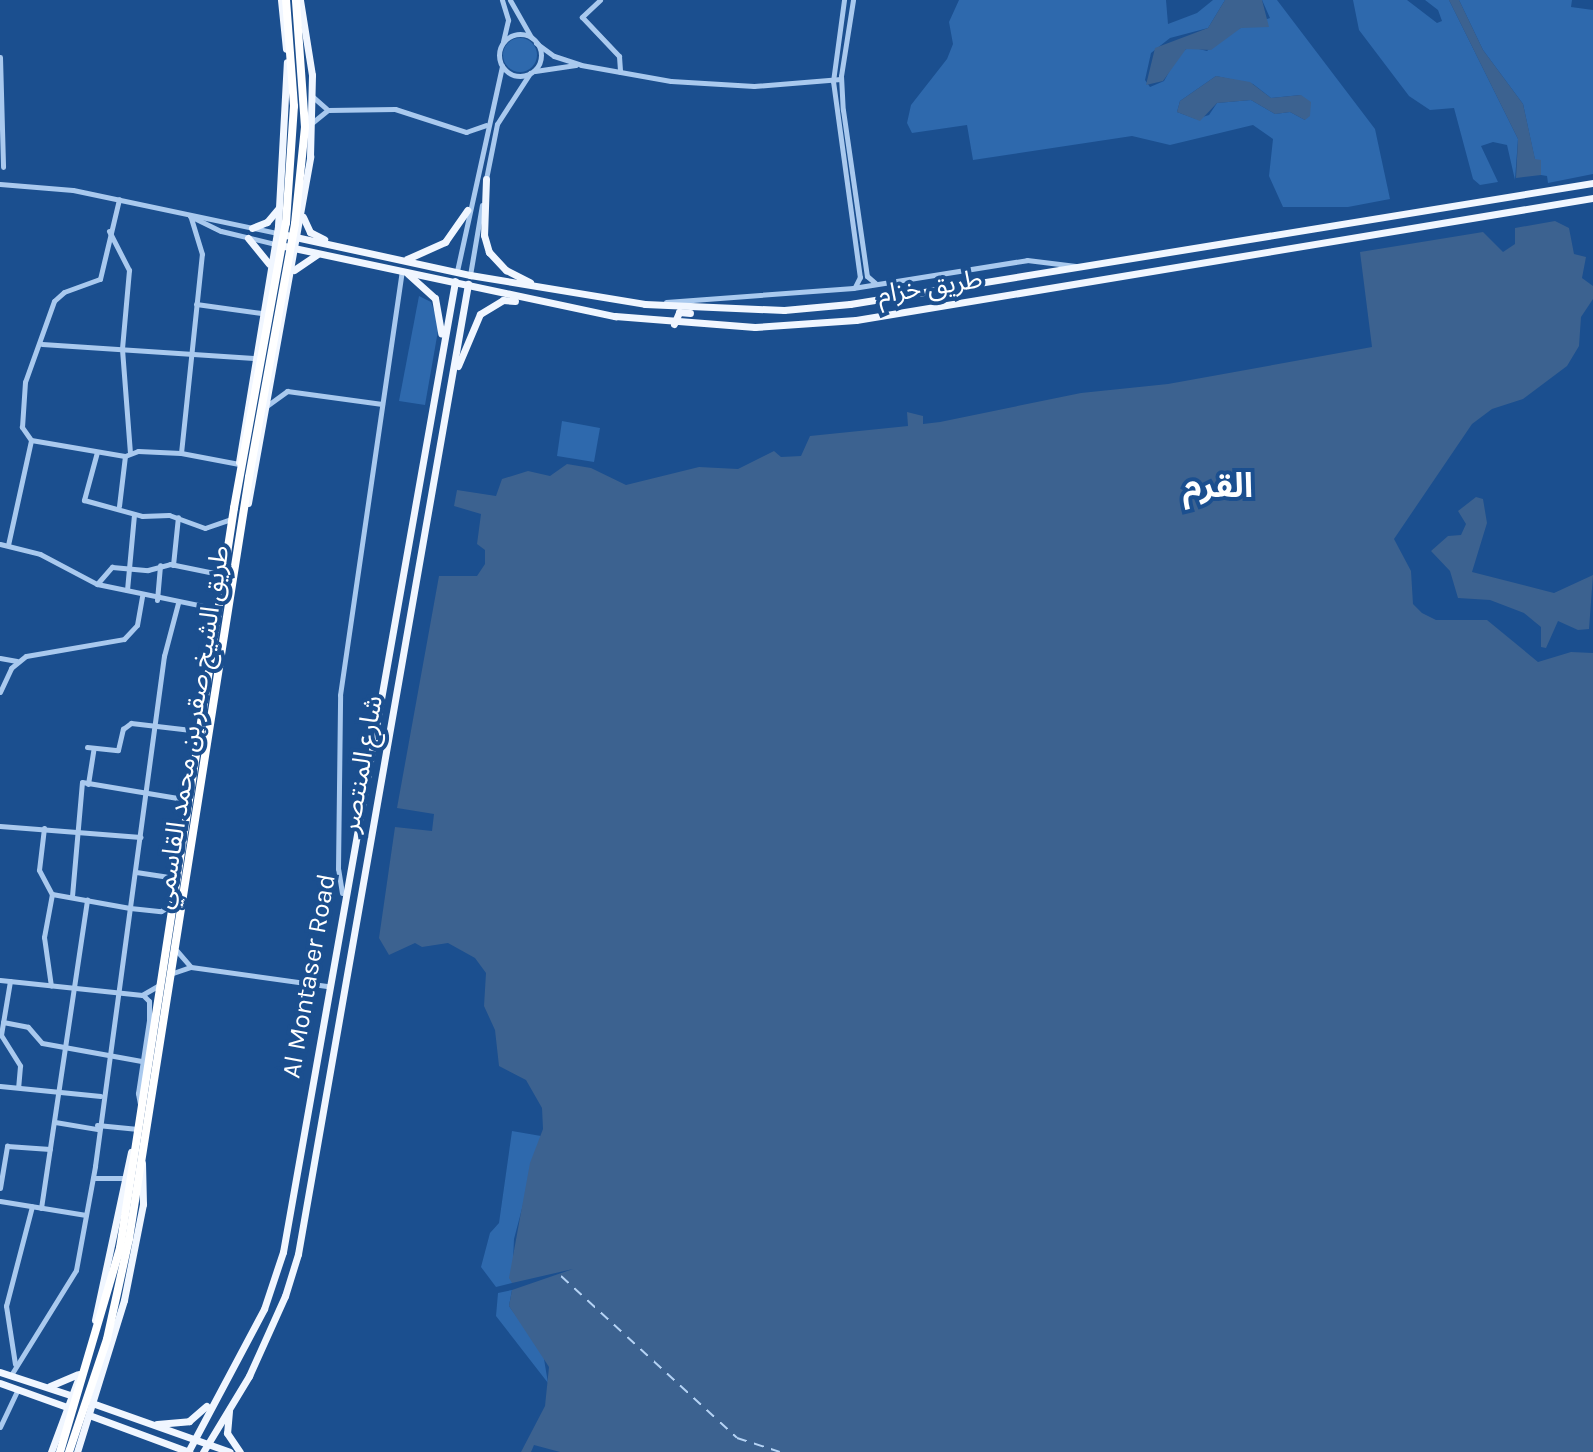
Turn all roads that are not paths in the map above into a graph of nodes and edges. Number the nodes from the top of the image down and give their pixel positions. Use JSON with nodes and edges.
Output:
{"nodes":[{"id":1,"x":283,"y":0,"type":"edge"},
{"id":2,"x":298,"y":0,"type":"edge"},
{"id":3,"x":502,"y":0,"type":"edge"},
{"id":4,"x":510,"y":0,"type":"edge"},
{"id":5,"x":600,"y":0,"type":"edge"},
{"id":6,"x":844,"y":0,"type":"edge"},
{"id":7,"x":853,"y":0,"type":"edge"},
{"id":8,"x":534,"y":40,"type":"junction"},
{"id":9,"x":503,"y":43,"type":"junction"},
{"id":10,"x":0,"y":57,"type":"edge"},
{"id":11,"x":581,"y":65,"type":"junction"},
{"id":12,"x":502,"y":66,"type":"junction"},
{"id":13,"x":531,"y":72,"type":"junction"},
{"id":14,"x":620,"y":72,"type":"junction"},
{"id":15,"x":841,"y":79,"type":"junction"},
{"id":16,"x":833,"y":81,"type":"junction"},
{"id":17,"x":313,"y":97,"type":"junction"},
{"id":18,"x":4,"y":99,"type":"edge"},
{"id":19,"x":328,"y":110,"type":"junction"},
{"id":20,"x":313,"y":122,"type":"junction"},
{"id":21,"x":486,"y":124,"type":"junction"},
{"id":22,"x":2,"y":167,"type":"edge"},
{"id":23,"x":12,"y":168,"type":"dead end"},
{"id":24,"x":486,"y":179,"type":"junction"},
{"id":25,"x":1593,"y":183,"type":"edge"},
{"id":26,"x":0,"y":184,"type":"edge"},
{"id":27,"x":1593,"y":198,"type":"edge"},
{"id":28,"x":119,"y":199,"type":"junction"},
{"id":29,"x":281,"y":203,"type":"junction"},
{"id":30,"x":467,"y":210,"type":"junction"},
{"id":31,"x":302,"y":214,"type":"junction"},
{"id":32,"x":189,"y":215,"type":"junction"},
{"id":33,"x":290,"y":224,"type":"junction"},
{"id":34,"x":252,"y":228,"type":"junction"},
{"id":35,"x":109,"y":230,"type":"junction"},
{"id":36,"x":277,"y":233,"type":"junction"},
{"id":37,"x":299,"y":237,"type":"junction"},
{"id":38,"x":248,"y":238,"type":"junction"},
{"id":39,"x":275,"y":244,"type":"junction"},
{"id":40,"x":333,"y":244,"type":"junction"},
{"id":41,"x":296,"y":249,"type":"junction"},
{"id":42,"x":325,"y":255,"type":"junction"},
{"id":43,"x":406,"y":259,"type":"junction"},
{"id":44,"x":282,"y":265,"type":"junction"},
{"id":45,"x":1078,"y":267,"type":"junction"},
{"id":46,"x":269,"y":270,"type":"junction"},
{"id":47,"x":457,"y":271,"type":"junction"},
{"id":48,"x":404,"y":272,"type":"junction"},
{"id":49,"x":470,"y":275,"type":"junction"},
{"id":50,"x":291,"y":276,"type":"junction"},
{"id":51,"x":454,"y":283,"type":"junction"},
{"id":52,"x":876,"y":284,"type":"junction"},
{"id":53,"x":468,"y":287,"type":"junction"},
{"id":54,"x":539,"y":287,"type":"junction"},
{"id":55,"x":853,"y":288,"type":"junction"},
{"id":56,"x":532,"y":301,"type":"junction"},
{"id":57,"x":196,"y":304,"type":"junction"},
{"id":58,"x":645,"y":304,"type":"junction"},
{"id":59,"x":715,"y":311,"type":"junction"},
{"id":60,"x":261,"y":313,"type":"junction"},
{"id":61,"x":674,"y":324,"type":"junction"},
{"id":62,"x":42,"y":344,"type":"junction"},
{"id":63,"x":441,"y":346,"type":"junction"},
{"id":64,"x":122,"y":349,"type":"junction"},
{"id":65,"x":190,"y":352,"type":"junction"},
{"id":66,"x":254,"y":358,"type":"junction"},
{"id":67,"x":449,"y":390,"type":"junction"},
{"id":68,"x":382,"y":404,"type":"junction"},
{"id":69,"x":268,"y":405,"type":"junction"},
{"id":70,"x":31,"y":440,"type":"junction"},
{"id":71,"x":97,"y":452,"type":"junction"},
{"id":72,"x":181,"y":453,"type":"junction"},
{"id":73,"x":127,"y":454,"type":"junction"},
{"id":74,"x":239,"y":464,"type":"junction"},
{"id":75,"x":119,"y":506,"type":"junction"},
{"id":76,"x":234,"y":511,"type":"junction"},
{"id":77,"x":245,"y":512,"type":"junction"},
{"id":78,"x":134,"y":514,"type":"junction"},
{"id":79,"x":178,"y":517,"type":"junction"},
{"id":80,"x":220,"y":527,"type":"junction"},
{"id":81,"x":230,"y":537,"type":"junction"},
{"id":82,"x":0,"y":544,"type":"edge"},
{"id":83,"x":8,"y":545,"type":"junction"},
{"id":84,"x":160,"y":565,"type":"junction"},
{"id":85,"x":173,"y":565,"type":"junction"},
{"id":86,"x":129,"y":568,"type":"junction"},
{"id":87,"x":224,"y":575,"type":"junction"},
{"id":88,"x":97,"y":584,"type":"junction"},
{"id":89,"x":127,"y":590,"type":"junction"},
{"id":90,"x":142,"y":596,"type":"junction"},
{"id":91,"x":157,"y":600,"type":"junction"},
{"id":92,"x":178,"y":603,"type":"junction"},
{"id":93,"x":219,"y":609,"type":"junction"},
{"id":94,"x":0,"y":658,"type":"edge"},
{"id":95,"x":17,"y":661,"type":"junction"},
{"id":96,"x":0,"y":692,"type":"edge"},
{"id":97,"x":158,"y":727,"type":"junction"},
{"id":98,"x":200,"y":731,"type":"junction"},
{"id":99,"x":88,"y":784,"type":"junction"},
{"id":100,"x":148,"y":793,"type":"junction"},
{"id":101,"x":191,"y":800,"type":"junction"},
{"id":102,"x":0,"y":826,"type":"edge"},
{"id":103,"x":44,"y":828,"type":"junction"},
{"id":104,"x":80,"y":829,"type":"junction"},
{"id":105,"x":141,"y":837,"type":"junction"},
{"id":106,"x":136,"y":872,"type":"junction"},
{"id":107,"x":177,"y":879,"type":"junction"},
{"id":108,"x":342,"y":893,"type":"junction"},
{"id":109,"x":52,"y":894,"type":"junction"},
{"id":110,"x":72,"y":896,"type":"junction"},
{"id":111,"x":87,"y":899,"type":"junction"},
{"id":112,"x":173,"y":904,"type":"junction"},
{"id":113,"x":130,"y":908,"type":"junction"},
{"id":114,"x":161,"y":911,"type":"junction"},
{"id":115,"x":171,"y":922,"type":"junction"},
{"id":116,"x":177,"y":951,"type":"junction"},
{"id":117,"x":191,"y":967,"type":"junction"},
{"id":118,"x":173,"y":973,"type":"junction"},
{"id":119,"x":0,"y":980,"type":"edge"},
{"id":120,"x":10,"y":981,"type":"junction"},
{"id":121,"x":161,"y":983,"type":"junction"},
{"id":122,"x":51,"y":986,"type":"junction"},
{"id":123,"x":327,"y":986,"type":"junction"},
{"id":124,"x":76,"y":989,"type":"junction"},
{"id":125,"x":116,"y":992,"type":"junction"},
{"id":126,"x":142,"y":995,"type":"junction"},
{"id":127,"x":149,"y":1020,"type":"junction"},
{"id":128,"x":3,"y":1022,"type":"junction"},
{"id":129,"x":154,"y":1030,"type":"junction"},
{"id":130,"x":1,"y":1035,"type":"edge"},
{"id":131,"x":67,"y":1048,"type":"junction"},
{"id":132,"x":107,"y":1055,"type":"junction"},
{"id":133,"x":141,"y":1061,"type":"junction"},
{"id":134,"x":0,"y":1086,"type":"edge"},
{"id":135,"x":18,"y":1087,"type":"junction"},
{"id":136,"x":60,"y":1089,"type":"junction"},
{"id":137,"x":101,"y":1096,"type":"junction"},
{"id":138,"x":142,"y":1110,"type":"junction"},
{"id":139,"x":55,"y":1122,"type":"junction"},
{"id":140,"x":97,"y":1127,"type":"junction"},
{"id":141,"x":138,"y":1132,"type":"junction"},
{"id":142,"x":51,"y":1149,"type":"junction"},
{"id":143,"x":93,"y":1178,"type":"junction"},
{"id":144,"x":126,"y":1178,"type":"junction"},
{"id":145,"x":0,"y":1188,"type":"edge"},
{"id":146,"x":0,"y":1201,"type":"edge"},
{"id":147,"x":32,"y":1206,"type":"junction"},
{"id":148,"x":41,"y":1208,"type":"junction"},
{"id":149,"x":86,"y":1215,"type":"junction"},
{"id":150,"x":284,"y":1244,"type":"junction"},
{"id":151,"x":292,"y":1275,"type":"junction"},
{"id":152,"x":16,"y":1367,"type":"junction"},
{"id":153,"x":0,"y":1372,"type":"edge"},
{"id":154,"x":11,"y":1375,"type":"junction"},
{"id":155,"x":90,"y":1379,"type":"junction"},
{"id":156,"x":224,"y":1381,"type":"junction"},
{"id":157,"x":0,"y":1383,"type":"edge"},
{"id":158,"x":46,"y":1387,"type":"junction"},
{"id":159,"x":239,"y":1388,"type":"junction"},
{"id":160,"x":18,"y":1389,"type":"junction"},
{"id":161,"x":71,"y":1395,"type":"junction"},
{"id":162,"x":44,"y":1399,"type":"junction"},
{"id":163,"x":93,"y":1403,"type":"junction"},
{"id":164,"x":67,"y":1407,"type":"junction"},
{"id":165,"x":116,"y":1411,"type":"junction"},
{"id":166,"x":90,"y":1415,"type":"junction"},
{"id":167,"x":107,"y":1422,"type":"junction"},
{"id":168,"x":151,"y":1424,"type":"junction"},
{"id":169,"x":0,"y":1427,"type":"edge"},
{"id":170,"x":72,"y":1430,"type":"junction"},
{"id":171,"x":193,"y":1438,"type":"junction"},
{"id":172,"x":155,"y":1439,"type":"junction"},
{"id":173,"x":207,"y":1443,"type":"junction"},
{"id":174,"x":51,"y":1452,"type":"edge"},
{"id":175,"x":60,"y":1452,"type":"edge"},
{"id":176,"x":69,"y":1452,"type":"edge"},
{"id":177,"x":77,"y":1452,"type":"edge"},
{"id":178,"x":168,"y":1452,"type":"edge"},
{"id":179,"x":188,"y":1452,"type":"edge"},
{"id":180,"x":203,"y":1452,"type":"edge"},
{"id":181,"x":230,"y":1452,"type":"edge"},
{"id":182,"x":240,"y":1452,"type":"edge"}],
"edges":[{"from":1,"to":29,"type":"main road"},
{"from":1,"to":33,"type":"highway","name":"طريق الشيخ صقر بن محمد القاسمي"},
{"from":2,"to":17,"type":"main road"},
{"from":2,"to":33,"type":"highway","name":"طريق الشيخ صقر بن محمد القاسمي"},
{"from":3,"to":9,"type":"street"},
{"from":4,"to":8,"type":"street"},
{"from":5,"to":14,"type":"street"},
{"from":6,"to":16,"type":"street"},
{"from":7,"to":15,"type":"street"},
{"from":8,"to":9,"type":"street"},
{"from":8,"to":11,"type":"street"},
{"from":8,"to":13,"type":"street"},
{"from":9,"to":12,"type":"street"},
{"from":10,"to":18,"type":"street"},
{"from":11,"to":13,"type":"street"},
{"from":11,"to":14,"type":"street"},
{"from":12,"to":13,"type":"street"},
{"from":12,"to":21,"type":"street"},
{"from":13,"to":24,"type":"street","name":"شارع المنتصر"},
{"from":14,"to":16,"type":"street"},
{"from":15,"to":16,"type":"street"},
{"from":15,"to":52,"type":"street"},
{"from":16,"to":55,"type":"street"},
{"from":17,"to":19,"type":"street"},
{"from":17,"to":20,"type":"main road"},
{"from":18,"to":22,"type":"street"},
{"from":19,"to":20,"type":"street"},
{"from":19,"to":21,"type":"street"},
{"from":20,"to":31,"type":"main road"},
{"from":21,"to":30,"type":"street"},
{"from":22,"to":23,"type":"street"},
{"from":24,"to":49,"type":"street","name":"شارع المنتصر"},
{"from":24,"to":54,"type":"main road"},
{"from":25,"to":45,"type":"main road","name":"طريق خزام"},
{"from":26,"to":28,"type":"street"},
{"from":27,"to":61,"type":"main road","name":"طريق خزام"},
{"from":28,"to":32,"type":"street"},
{"from":28,"to":35,"type":"street"},
{"from":29,"to":34,"type":"main road"},
{"from":29,"to":36,"type":"main road"},
{"from":30,"to":43,"type":"main road"},
{"from":30,"to":47,"type":"street"},
{"from":31,"to":37,"type":"main road"},
{"from":31,"to":40,"type":"main road"},
{"from":32,"to":34,"type":"street"},
{"from":32,"to":38,"type":"street"},
{"from":32,"to":57,"type":"street"},
{"from":33,"to":44,"type":"highway","name":"طريق الشيخ صقر بن محمد القاسمي"},
{"from":34,"to":36,"type":"street"},
{"from":35,"to":62,"type":"street"},
{"from":35,"to":64,"type":"street"},
{"from":36,"to":37,"type":"main road","name":"طريق خزام"},
{"from":36,"to":39,"type":"main road"},
{"from":37,"to":40,"type":"main road","name":"طريق خزام"},
{"from":37,"to":41,"type":"main road"},
{"from":38,"to":39,"type":"street"},
{"from":38,"to":46,"type":"main road"},
{"from":39,"to":41,"type":"main road","name":"طريق خزام"},
{"from":39,"to":46,"type":"main road"},
{"from":40,"to":43,"type":"main road","name":"طريق خزام"},
{"from":41,"to":42,"type":"main road","name":"طريق خزام"},
{"from":41,"to":50,"type":"main road"},
{"from":42,"to":48,"type":"main road","name":"طريق خزام"},
{"from":42,"to":50,"type":"main road"},
{"from":43,"to":47,"type":"main road","name":"طريق خزام"},
{"from":44,"to":76,"type":"highway","name":"طريق الشيخ صقر بن محمد القاسمي"},
{"from":44,"to":77,"type":"highway","name":"طريق الشيخ صقر بن محمد القاسمي"},
{"from":45,"to":52,"type":"street"},
{"from":45,"to":59,"type":"main road","name":"طريق خزام"},
{"from":46,"to":60,"type":"main road"},
{"from":47,"to":49,"type":"main road","name":"طريق خزام"},
{"from":47,"to":51,"type":"main road"},
{"from":48,"to":51,"type":"main road","name":"طريق خزام"},
{"from":48,"to":63,"type":"main road"},
{"from":48,"to":68,"type":"street"},
{"from":49,"to":53,"type":"main road","name":"شارع المنتصر"},
{"from":49,"to":54,"type":"main road","name":"طريق خزام"},
{"from":50,"to":69,"type":"main road"},
{"from":51,"to":53,"type":"main road","name":"طريق خزام"},
{"from":51,"to":63,"type":"main road"},
{"from":52,"to":55,"type":"street"},
{"from":53,"to":56,"type":"main road","name":"طريق خزام"},
{"from":53,"to":67,"type":"main road","name":"شارع المنتصر"},
{"from":54,"to":58,"type":"main road","name":"طريق خزام"},
{"from":55,"to":58,"type":"street"},
{"from":56,"to":61,"type":"main road","name":"طريق خزام"},
{"from":56,"to":67,"type":"main road"},
{"from":57,"to":60,"type":"street"},
{"from":57,"to":65,"type":"street"},
{"from":58,"to":59,"type":"main road","name":"طريق خزام"},
{"from":59,"to":61,"type":"main road"},
{"from":60,"to":66,"type":"main road"},
{"from":62,"to":64,"type":"street"},
{"from":62,"to":70,"type":"street"},
{"from":63,"to":108,"type":"main road","name":"Al Montaser Road"},
{"from":64,"to":65,"type":"street"},
{"from":64,"to":73,"type":"street"},
{"from":65,"to":66,"type":"street"},
{"from":65,"to":72,"type":"street"},
{"from":66,"to":74,"type":"main road"},
{"from":67,"to":151,"type":"main road","name":"شارع المنتصر"},
{"from":68,"to":69,"type":"street"},
{"from":68,"to":108,"type":"street"},
{"from":69,"to":77,"type":"main road"},
{"from":70,"to":71,"type":"street"},
{"from":70,"to":83,"type":"street"},
{"from":71,"to":73,"type":"street"},
{"from":71,"to":75,"type":"street"},
{"from":72,"to":73,"type":"street"},
{"from":72,"to":74,"type":"street"},
{"from":73,"to":75,"type":"street"},
{"from":74,"to":76,"type":"main road"},
{"from":75,"to":78,"type":"street"},
{"from":76,"to":80,"type":"street"},
{"from":76,"to":81,"type":"highway","name":"طريق الشيخ صقر بن محمد القاسمي"},
{"from":77,"to":116,"type":"highway","name":"طريق الشيخ صقر بن محمد القاسمي"},
{"from":78,"to":79,"type":"street"},
{"from":78,"to":86,"type":"street"},
{"from":79,"to":80,"type":"street"},
{"from":79,"to":85,"type":"street"},
{"from":80,"to":81,"type":"street"},
{"from":81,"to":87,"type":"highway","name":"طريق الشيخ صقر بن محمد القاسمي"},
{"from":82,"to":83,"type":"street"},
{"from":83,"to":88,"type":"street"},
{"from":84,"to":85,"type":"street"},
{"from":84,"to":86,"type":"street"},
{"from":84,"to":91,"type":"street"},
{"from":85,"to":87,"type":"street"},
{"from":86,"to":88,"type":"street"},
{"from":86,"to":89,"type":"street"},
{"from":87,"to":93,"type":"highway","name":"طريق الشيخ صقر بن محمد القاسمي"},
{"from":88,"to":89,"type":"street"},
{"from":89,"to":90,"type":"street"},
{"from":90,"to":91,"type":"street"},
{"from":90,"to":95,"type":"street"},
{"from":91,"to":92,"type":"street"},
{"from":92,"to":93,"type":"street"},
{"from":92,"to":97,"type":"street"},
{"from":93,"to":98,"type":"highway","name":"طريق الشيخ صقر بن محمد القاسمي"},
{"from":94,"to":95,"type":"street"},
{"from":95,"to":96,"type":"street"},
{"from":97,"to":98,"type":"street"},
{"from":97,"to":99,"type":"street"},
{"from":97,"to":100,"type":"street"},
{"from":98,"to":101,"type":"highway","name":"طريق الشيخ صقر بن محمد القاسمي"},
{"from":99,"to":100,"type":"street"},
{"from":99,"to":104,"type":"street"},
{"from":100,"to":101,"type":"street"},
{"from":100,"to":105,"type":"street"},
{"from":101,"to":107,"type":"highway","name":"طريق الشيخ صقر بن محمد القاسمي"},
{"from":102,"to":103,"type":"street"},
{"from":103,"to":104,"type":"street"},
{"from":103,"to":109,"type":"street"},
{"from":104,"to":105,"type":"street"},
{"from":104,"to":110,"type":"street"},
{"from":105,"to":106,"type":"street"},
{"from":106,"to":107,"type":"street"},
{"from":106,"to":113,"type":"street"},
{"from":107,"to":112,"type":"highway","name":"طريق الشيخ صقر بن محمد القاسمي"},
{"from":108,"to":123,"type":"main road","name":"Al Montaser Road"},
{"from":109,"to":110,"type":"street"},
{"from":109,"to":122,"type":"street"},
{"from":110,"to":111,"type":"street"},
{"from":111,"to":113,"type":"street"},
{"from":111,"to":124,"type":"street"},
{"from":112,"to":114,"type":"street"},
{"from":112,"to":115,"type":"highway","name":"طريق الشيخ صقر بن محمد القاسمي"},
{"from":113,"to":114,"type":"street"},
{"from":113,"to":125,"type":"street"},
{"from":114,"to":115,"type":"street"},
{"from":115,"to":121,"type":"highway","name":"طريق الشيخ صقر بن محمد القاسمي"},
{"from":116,"to":117,"type":"street"},
{"from":116,"to":118,"type":"highway","name":"طريق الشيخ صقر بن محمد القاسمي"},
{"from":117,"to":118,"type":"street"},
{"from":117,"to":123,"type":"street"},
{"from":118,"to":155,"type":"highway","name":"طريق الشيخ صقر بن محمد القاسمي"},
{"from":119,"to":120,"type":"street"},
{"from":120,"to":122,"type":"street"},
{"from":120,"to":128,"type":"street"},
{"from":121,"to":126,"type":"street"},
{"from":121,"to":129,"type":"highway","name":"طريق الشيخ صقر بن محمد القاسمي"},
{"from":122,"to":124,"type":"street"},
{"from":123,"to":150,"type":"main road","name":"Al Montaser Road"},
{"from":124,"to":125,"type":"street"},
{"from":124,"to":131,"type":"street"},
{"from":125,"to":126,"type":"street"},
{"from":125,"to":132,"type":"street"},
{"from":126,"to":127,"type":"street"},
{"from":127,"to":129,"type":"street"},
{"from":127,"to":133,"type":"street"},
{"from":128,"to":130,"type":"street"},
{"from":128,"to":131,"type":"street"},
{"from":129,"to":138,"type":"highway","name":"طريق الشيخ صقر بن محمد القاسمي"},
{"from":130,"to":135,"type":"street"},
{"from":131,"to":132,"type":"street"},
{"from":131,"to":136,"type":"street"},
{"from":132,"to":133,"type":"street"},
{"from":132,"to":137,"type":"street"},
{"from":133,"to":138,"type":"street"},
{"from":134,"to":135,"type":"street"},
{"from":135,"to":136,"type":"street"},
{"from":136,"to":137,"type":"street"},
{"from":136,"to":139,"type":"street"},
{"from":137,"to":140,"type":"street"},
{"from":138,"to":141,"type":"highway","name":"طريق الشيخ صقر بن محمد القاسمي"},
{"from":139,"to":140,"type":"street"},
{"from":139,"to":142,"type":"street"},
{"from":140,"to":141,"type":"street"},
{"from":140,"to":143,"type":"street"},
{"from":141,"to":144,"type":"main road"},
{"from":141,"to":155,"type":"highway","name":"طريق الشيخ صقر بن محمد القاسمي"},
{"from":142,"to":145,"type":"street"},
{"from":142,"to":148,"type":"street"},
{"from":143,"to":144,"type":"street"},
{"from":143,"to":149,"type":"street"},
{"from":144,"to":155,"type":"main road"},
{"from":146,"to":147,"type":"street"},
{"from":147,"to":148,"type":"street"},
{"from":147,"to":152,"type":"street"},
{"from":148,"to":149,"type":"street"},
{"from":149,"to":152,"type":"street"},
{"from":150,"to":151,"type":"main road"},
{"from":150,"to":156,"type":"main road","name":"Al Montaser Road"},
{"from":151,"to":159,"type":"main road","name":"شارع المنتصر"},
{"from":152,"to":154,"type":"street"},
{"from":153,"to":154,"type":"main road"},
{"from":154,"to":158,"type":"main road"},
{"from":155,"to":158,"type":"main road"},
{"from":155,"to":161,"type":"main road"},
{"from":155,"to":163,"type":"main road"},
{"from":155,"to":165,"type":"main road"},
{"from":155,"to":170,"type":"highway","name":"طريق الشيخ صقر بن محمد القاسمي"},
{"from":156,"to":168,"type":"main road"},
{"from":156,"to":171,"type":"main road","name":"Al Montaser Road"},
{"from":157,"to":160,"type":"main road"},
{"from":158,"to":161,"type":"main road"},
{"from":159,"to":173,"type":"main road","name":"شارع المنتصر"},
{"from":159,"to":182,"type":"main road"},
{"from":160,"to":162,"type":"main road"},
{"from":160,"to":169,"type":"street"},
{"from":161,"to":163,"type":"main road"},
{"from":161,"to":164,"type":"main road"},
{"from":162,"to":164,"type":"main road"},
{"from":162,"to":170,"type":"main road"},
{"from":163,"to":165,"type":"main road"},
{"from":163,"to":166,"type":"main road"},
{"from":164,"to":166,"type":"main road"},
{"from":164,"to":170,"type":"main road"},
{"from":165,"to":168,"type":"main road"},
{"from":166,"to":167,"type":"main road"},
{"from":166,"to":170,"type":"main road"},
{"from":167,"to":170,"type":"main road"},
{"from":167,"to":172,"type":"main road"},
{"from":168,"to":171,"type":"main road"},
{"from":170,"to":174,"type":"main road"},
{"from":170,"to":175,"type":"highway","name":"طريق الشيخ صقر بن محمد القاسمي"},
{"from":170,"to":176,"type":"highway","name":"طريق الشيخ صقر بن محمد القاسمي"},
{"from":170,"to":177,"type":"main road"},
{"from":171,"to":173,"type":"main road"},
{"from":171,"to":179,"type":"main road","name":"Al Montaser Road"},
{"from":172,"to":178,"type":"main road"},
{"from":172,"to":179,"type":"main road"},
{"from":173,"to":180,"type":"main road","name":"شارع المنتصر"},
{"from":173,"to":181,"type":"main road"}]}
